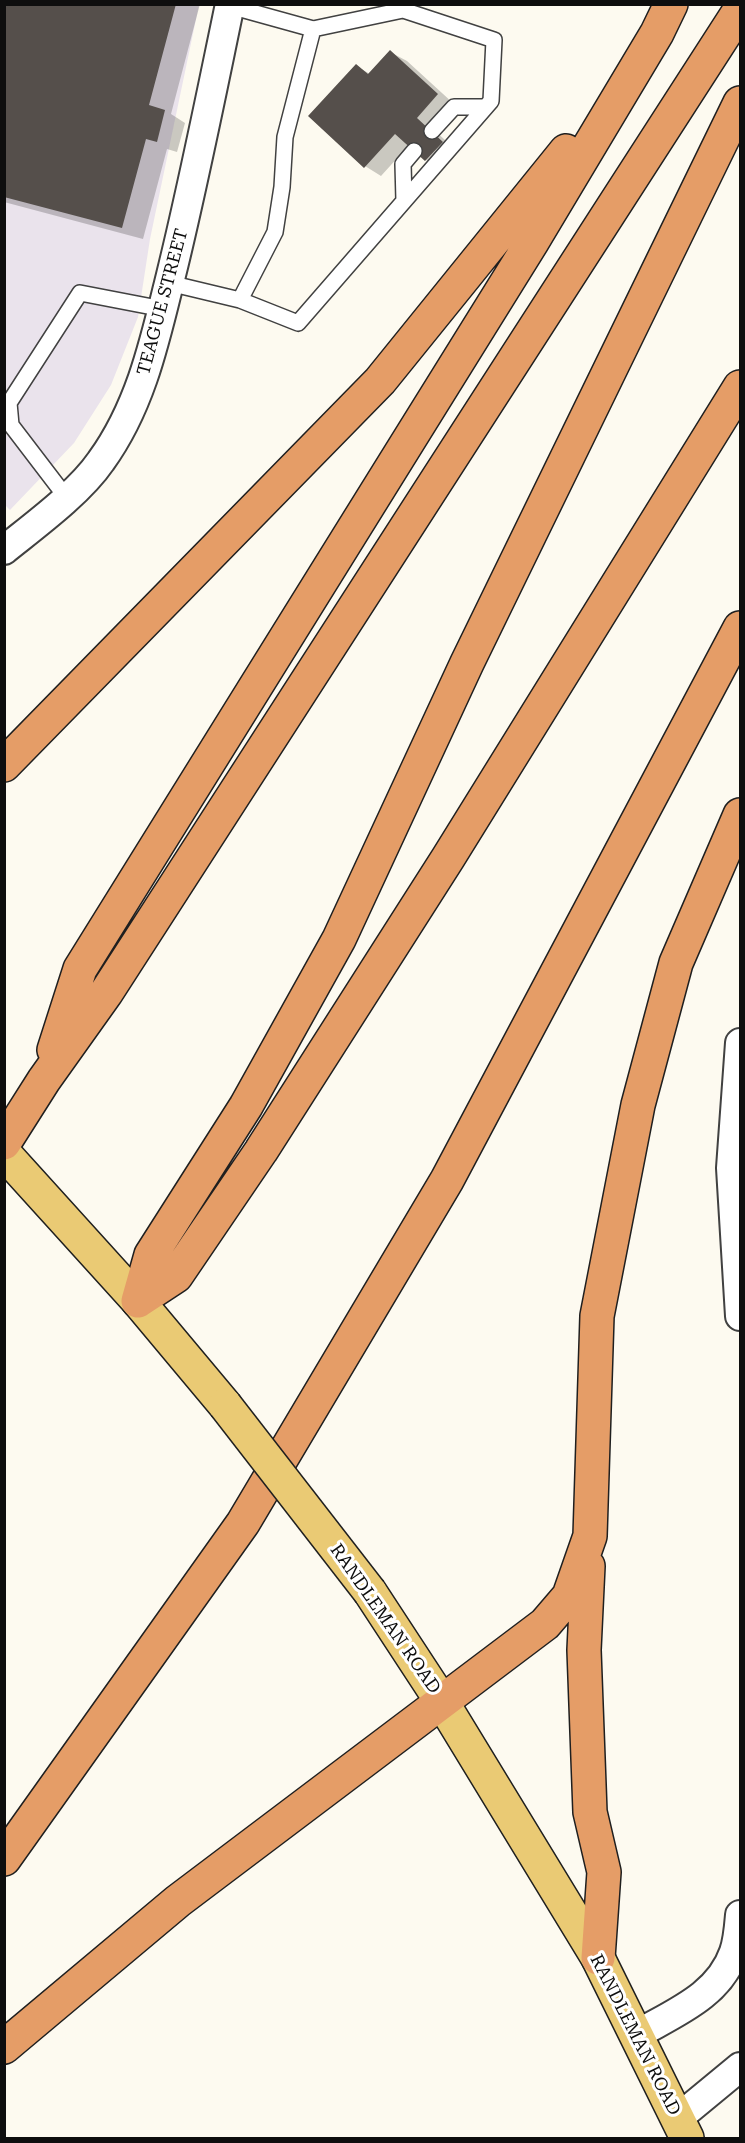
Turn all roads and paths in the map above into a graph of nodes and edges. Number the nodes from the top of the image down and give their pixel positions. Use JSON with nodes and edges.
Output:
{"nodes":[{"id":1,"x":671,"y":4,"type":"edge"},
{"id":2,"x":230,"y":5,"type":"edge"},
{"id":3,"x":741,"y":10,"type":"edge"},
{"id":4,"x":314,"y":29,"type":"junction"},
{"id":5,"x":657,"y":33,"type":"junction"},
{"id":6,"x":741,"y":103,"type":"edge"},
{"id":7,"x":485,"y":107,"type":"junction"},
{"id":8,"x":432,"y":131,"type":"dead end"},
{"id":9,"x":414,"y":152,"type":"dead end"},
{"id":10,"x":404,"y":201,"type":"junction"},
{"id":11,"x":166,"y":296,"type":"junction"},
{"id":12,"x":240,"y":300,"type":"junction"},
{"id":13,"x":741,"y":387,"type":"edge"},
{"id":14,"x":7,"y":400,"type":"edge"},
{"id":15,"x":66,"y":497,"type":"junction"},
{"id":16,"x":4,"y":550,"type":"edge"},
{"id":17,"x":741,"y":628,"type":"edge"},
{"id":18,"x":4,"y":765,"type":"edge"},
{"id":19,"x":741,"y":814,"type":"edge"},
{"id":20,"x":741,"y":1043,"type":"edge"},
{"id":21,"x":44,"y":1080,"type":"junction"},
{"id":22,"x":4,"y":1143,"type":"edge"},
{"id":23,"x":4,"y":1153,"type":"edge"},
{"id":24,"x":138,"y":1301,"type":"junction"},
{"id":25,"x":741,"y":1316,"type":"edge"},
{"id":26,"x":590,"y":1536,"type":"junction"},
{"id":27,"x":442,"y":1702,"type":"junction"},
{"id":28,"x":4,"y":1859,"type":"edge"},
{"id":29,"x":741,"y":1915,"type":"edge"},
{"id":30,"x":598,"y":1958,"type":"junction"},
{"id":31,"x":636,"y":2035,"type":"junction"},
{"id":32,"x":4,"y":2047,"type":"edge"},
{"id":33,"x":741,"y":2067,"type":"edge"},
{"id":34,"x":682,"y":2129,"type":"edge"}],
"edges":[{"from":1,"to":5,"type":"highway"},
{"from":2,"to":4,"type":"lane"},
{"from":2,"to":11,"type":"street","name":"TEAGUE STREET"},
{"from":3,"to":21,"type":"highway"},
{"from":4,"to":7,"type":"lane"},
{"from":4,"to":12,"type":"lane"},
{"from":5,"to":18,"type":"highway"},
{"from":5,"to":21,"type":"highway"},
{"from":6,"to":24,"type":"highway"},
{"from":7,"to":8,"type":"lane"},
{"from":7,"to":10,"type":"lane"},
{"from":9,"to":10,"type":"lane"},
{"from":10,"to":12,"type":"lane"},
{"from":11,"to":12,"type":"lane"},
{"from":11,"to":14,"type":"lane"},
{"from":11,"to":15,"type":"street","name":"TEAGUE STREET"},
{"from":13,"to":24,"type":"highway"},
{"from":14,"to":15,"type":"lane"},
{"from":15,"to":16,"type":"street","name":"TEAGUE STREET"},
{"from":17,"to":28,"type":"highway"},
{"from":19,"to":26,"type":"highway"},
{"from":20,"to":25,"type":"street"},
{"from":21,"to":22,"type":"highway"},
{"from":23,"to":24,"type":"main road","name":"RANDLEMAN ROAD"},
{"from":24,"to":27,"type":"main road","name":"RANDLEMAN ROAD","bridge":true},
{"from":26,"to":27,"type":"highway"},
{"from":26,"to":30,"type":"highway"},
{"from":27,"to":30,"type":"main road","name":"RANDLEMAN ROAD"},
{"from":27,"to":32,"type":"highway"},
{"from":29,"to":31,"type":"street"},
{"from":30,"to":31,"type":"main road","name":"RANDLEMAN ROAD"},
{"from":31,"to":34,"type":"main road","name":"RANDLEMAN ROAD"},
{"from":33,"to":34,"type":"street"}]}
